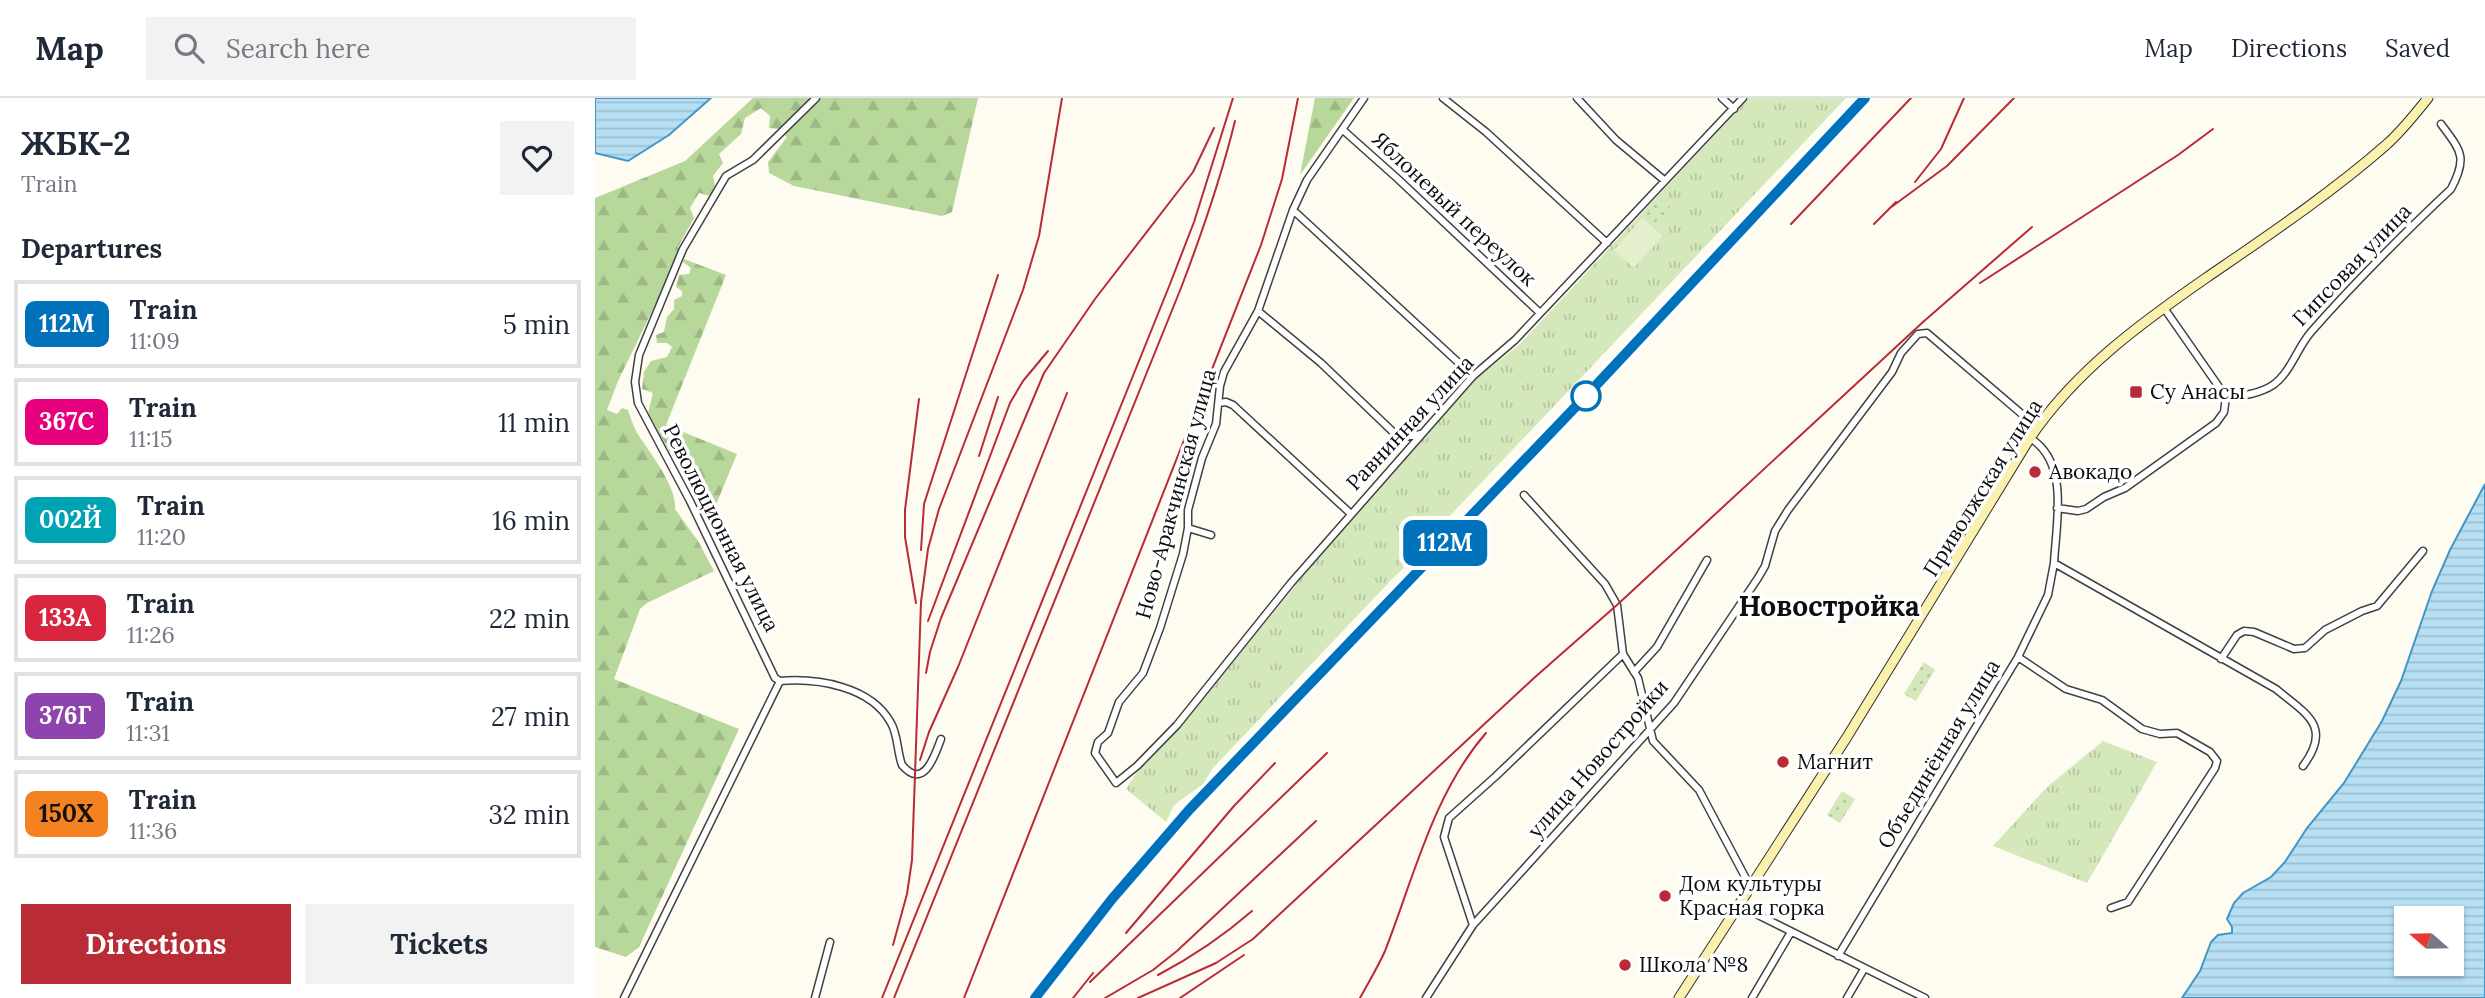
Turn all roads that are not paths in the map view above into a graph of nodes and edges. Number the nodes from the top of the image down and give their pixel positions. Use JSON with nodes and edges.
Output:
{"nodes":[{"id":1,"x":816,"y":98,"type":"edge"},
{"id":2,"x":1364,"y":98,"type":"edge"},
{"id":3,"x":1443,"y":98,"type":"edge"},
{"id":4,"x":1577,"y":98,"type":"edge"},
{"id":5,"x":1722,"y":98,"type":"edge"},
{"id":6,"x":1744,"y":98,"type":"edge"},
{"id":7,"x":2428,"y":98,"type":"edge"},
{"id":8,"x":1734,"y":109,"type":"junction"},
{"id":9,"x":2441,"y":124,"type":"dead end"},
{"id":10,"x":1343,"y":130,"type":"junction"},
{"id":11,"x":1664,"y":180,"type":"junction"},
{"id":12,"x":1293,"y":210,"type":"junction"},
{"id":13,"x":1607,"y":243,"type":"junction"},
{"id":14,"x":2164,"y":308,"type":"junction"},
{"id":15,"x":1258,"y":310,"type":"junction"},
{"id":16,"x":1540,"y":313,"type":"junction"},
{"id":17,"x":1473,"y":376,"type":"junction"},
{"id":18,"x":2227,"y":397,"type":"junction"},
{"id":19,"x":1219,"y":403,"type":"junction"},
{"id":20,"x":2037,"y":427,"type":"junction"},
{"id":21,"x":1422,"y":435,"type":"junction"},
{"id":22,"x":2030,"y":438,"type":"junction"},
{"id":23,"x":1524,"y":495,"type":"dead end"},
{"id":24,"x":2057,"y":508,"type":"junction"},
{"id":25,"x":1351,"y":514,"type":"junction"},
{"id":26,"x":1188,"y":528,"type":"junction"},
{"id":27,"x":1211,"y":535,"type":"dead end"},
{"id":28,"x":2423,"y":551,"type":"dead end"},
{"id":29,"x":1707,"y":560,"type":"dead end"},
{"id":30,"x":2054,"y":563,"type":"junction"},
{"id":31,"x":1623,"y":654,"type":"junction"},
{"id":32,"x":2018,"y":657,"type":"junction"},
{"id":33,"x":2221,"y":659,"type":"junction"},
{"id":34,"x":1634,"y":672,"type":"junction"},
{"id":35,"x":780,"y":681,"type":"junction"},
{"id":36,"x":1651,"y":730,"type":"junction"},
{"id":37,"x":941,"y":739,"type":"dead end"},
{"id":38,"x":2303,"y":766,"type":"dead end"},
{"id":39,"x":1116,"y":783,"type":"joint"},
{"id":40,"x":1751,"y":888,"type":"junction"},
{"id":41,"x":1740,"y":906,"type":"junction"},
{"id":42,"x":2111,"y":908,"type":"dead end"},
{"id":43,"x":1473,"y":925,"type":"junction"},
{"id":44,"x":1791,"y":932,"type":"junction"},
{"id":45,"x":829,"y":942,"type":"dead end"},
{"id":46,"x":1838,"y":956,"type":"junction"},
{"id":47,"x":1864,"y":969,"type":"junction"},
{"id":48,"x":624,"y":998,"type":"edge"},
{"id":49,"x":815,"y":998,"type":"edge"},
{"id":50,"x":1426,"y":998,"type":"edge"},
{"id":51,"x":1679,"y":998,"type":"edge"},
{"id":52,"x":1752,"y":998,"type":"edge"},
{"id":53,"x":1847,"y":998,"type":"edge"},
{"id":54,"x":1925,"y":998,"type":"edge"}],
"edges":[{"from":1,"to":35,"type":"street","name":"Революционная улица"},
{"from":2,"to":10,"type":"street","name":"Ново-Аракчинская улица"},
{"from":3,"to":13,"type":"street"},
{"from":4,"to":11,"type":"street"},
{"from":5,"to":8,"type":"street"},
{"from":6,"to":8,"type":"street","name":"Равнинная улица"},
{"from":7,"to":14,"type":"main road","name":"Приволжская улица"},
{"from":8,"to":11,"type":"street","name":"Равнинная улица"},
{"from":9,"to":18,"type":"street","name":"Гипсовая улица"},
{"from":10,"to":12,"type":"street","name":"Ново-Аракчинская улица"},
{"from":10,"to":16,"type":"street","name":"Яблоневый переулок"},
{"from":11,"to":13,"type":"street","name":"Равнинная улица"},
{"from":12,"to":15,"type":"street","name":"Ново-Аракчинская улица"},
{"from":12,"to":17,"type":"street"},
{"from":13,"to":16,"type":"street","name":"Равнинная улица"},
{"from":14,"to":18,"type":"street"},
{"from":14,"to":20,"type":"main road","name":"Приволжская улица"},
{"from":15,"to":19,"type":"street","name":"Ново-Аракчинская улица"},
{"from":15,"to":21,"type":"street"},
{"from":16,"to":17,"type":"street","name":"Равнинная улица"},
{"from":17,"to":21,"type":"street","name":"Равнинная улица"},
{"from":18,"to":24,"type":"street"},
{"from":19,"to":25,"type":"street"},
{"from":19,"to":26,"type":"street","name":"Ново-Аракчинская улица"},
{"from":20,"to":22,"type":"main road","name":"Приволжская улица"},
{"from":20,"to":36,"type":"street","name":"улица Новостройки"},
{"from":21,"to":25,"type":"street","name":"Равнинная улица"},
{"from":22,"to":24,"type":"street","name":"Объединённая улица"},
{"from":22,"to":40,"type":"main road","name":"Приволжская улица"},
{"from":23,"to":31,"type":"street"},
{"from":24,"to":30,"type":"street","name":"Объединённая улица"},
{"from":25,"to":39,"type":"street","name":"Равнинная улица"},
{"from":26,"to":27,"type":"street"},
{"from":26,"to":39,"type":"street","name":"Ново-Аракчинская улица"},
{"from":28,"to":33,"type":"street"},
{"from":29,"to":34,"type":"street"},
{"from":30,"to":32,"type":"street","name":"Объединённая улица"},
{"from":30,"to":33,"type":"street"},
{"from":31,"to":34,"type":"street"},
{"from":31,"to":43,"type":"street"},
{"from":32,"to":42,"type":"street"},
{"from":32,"to":46,"type":"street","name":"Объединённая улица"},
{"from":33,"to":38,"type":"street"},
{"from":34,"to":36,"type":"street"},
{"from":35,"to":37,"type":"street"},
{"from":35,"to":48,"type":"street"},
{"from":36,"to":40,"type":"street"},
{"from":36,"to":43,"type":"street","name":"улица Новостройки"},
{"from":40,"to":41,"type":"main road","name":"Приволжская улица"},
{"from":41,"to":44,"type":"street"},
{"from":41,"to":51,"type":"main road","name":"Приволжская улица"},
{"from":43,"to":50,"type":"street","name":"улица Новостройки"},
{"from":44,"to":46,"type":"street"},
{"from":44,"to":52,"type":"street"},
{"from":45,"to":49,"type":"street"},
{"from":46,"to":47,"type":"street"},
{"from":47,"to":53,"type":"street"},
{"from":47,"to":54,"type":"street"}]}
